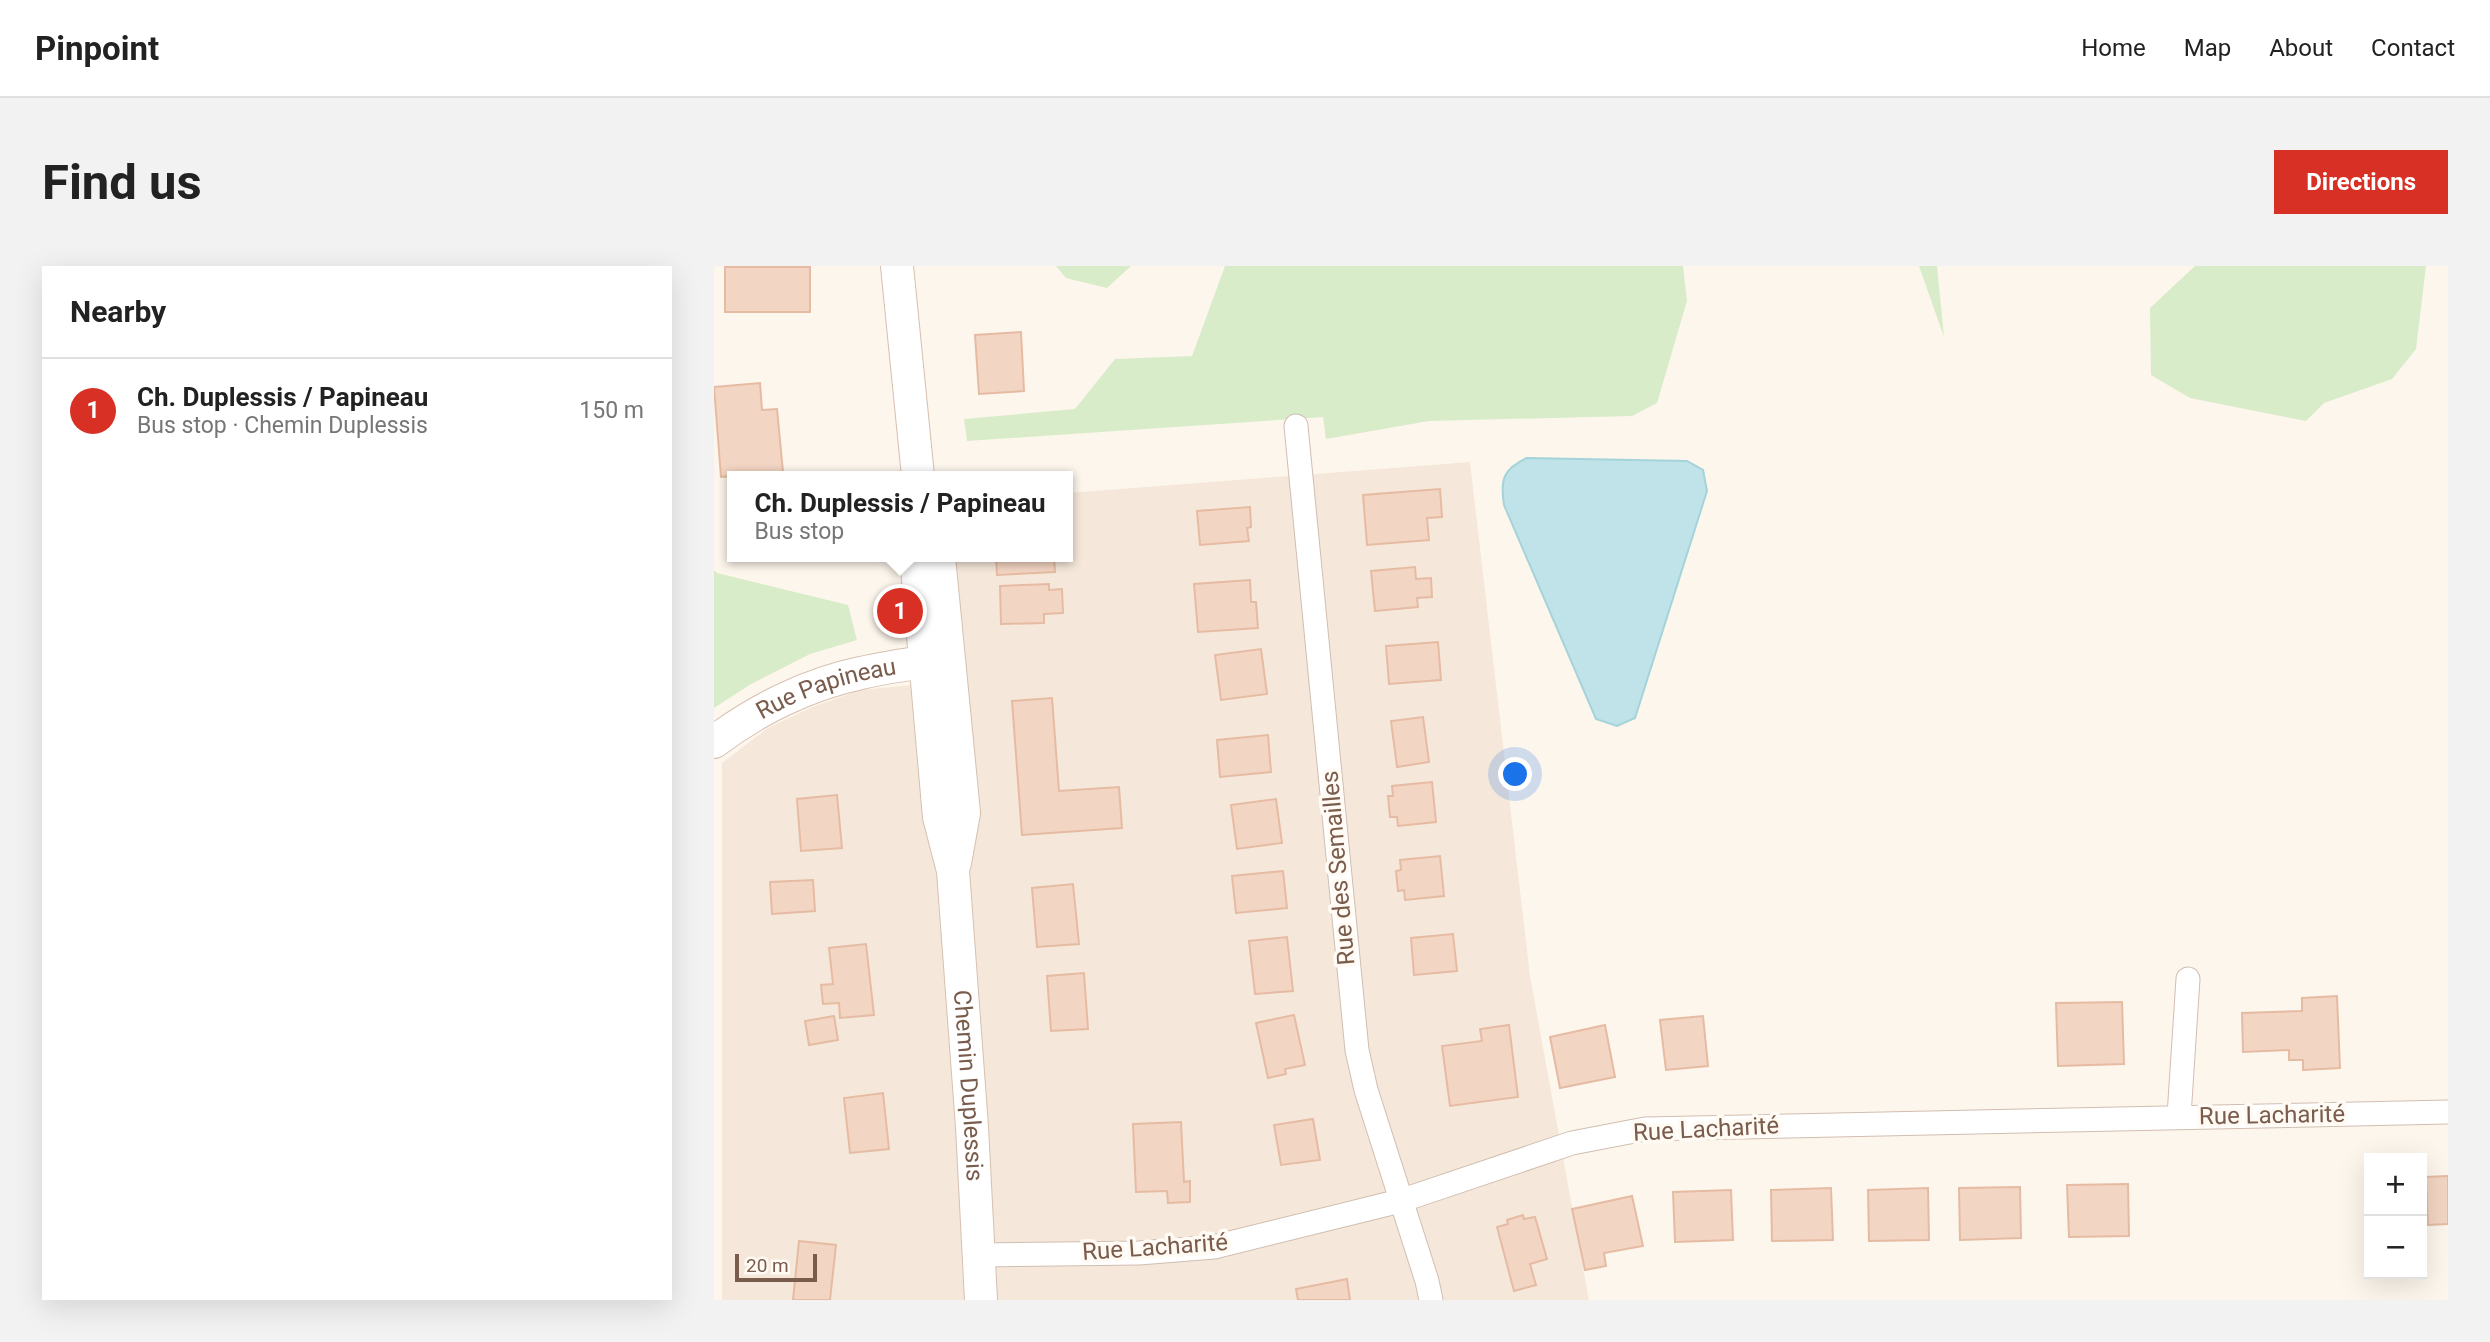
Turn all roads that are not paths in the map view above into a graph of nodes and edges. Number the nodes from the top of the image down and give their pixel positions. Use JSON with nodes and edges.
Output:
{"nodes":[{"id":1,"x":897,"y":266,"type":"edge"},
{"id":2,"x":1296,"y":426,"type":"dead end"},
{"id":3,"x":918,"y":471,"type":"edge"},
{"id":4,"x":917,"y":562,"type":"edge"},
{"id":5,"x":939,"y":562,"type":"edge"},
{"id":6,"x":937,"y":661,"type":"junction"},
{"id":7,"x":714,"y":742,"type":"edge"},
{"id":8,"x":2188,"y":979,"type":"dead end"},
{"id":9,"x":2448,"y":1112,"type":"edge"},
{"id":10,"x":2179,"y":1116,"type":"junction"},
{"id":11,"x":1401,"y":1201,"type":"junction"},
{"id":12,"x":980,"y":1255,"type":"junction"},
{"id":13,"x":981,"y":1300,"type":"edge"},
{"id":14,"x":1431,"y":1300,"type":"edge"}],
"edges":[{"from":1,"to":3,"type":"street"},
{"from":2,"to":11,"type":"street","name":"Rue des Semailles"},
{"from":4,"to":6,"type":"street","name":"Chemin Duplessis"},
{"from":5,"to":6,"type":"street","name":"Chemin Duplessis"},
{"from":6,"to":7,"type":"street","name":"Rue Papineau"},
{"from":6,"to":12,"type":"street","name":"Chemin Duplessis"},
{"from":8,"to":10,"type":"street"},
{"from":9,"to":10,"type":"street","name":"Rue Lacharité"},
{"from":10,"to":11,"type":"street","name":"Rue Lacharité"},
{"from":11,"to":12,"type":"street","name":"Rue Lacharité"},
{"from":11,"to":14,"type":"street","name":"Rue des Semailles"},
{"from":12,"to":13,"type":"street","name":"Chemin Duplessis"}]}
